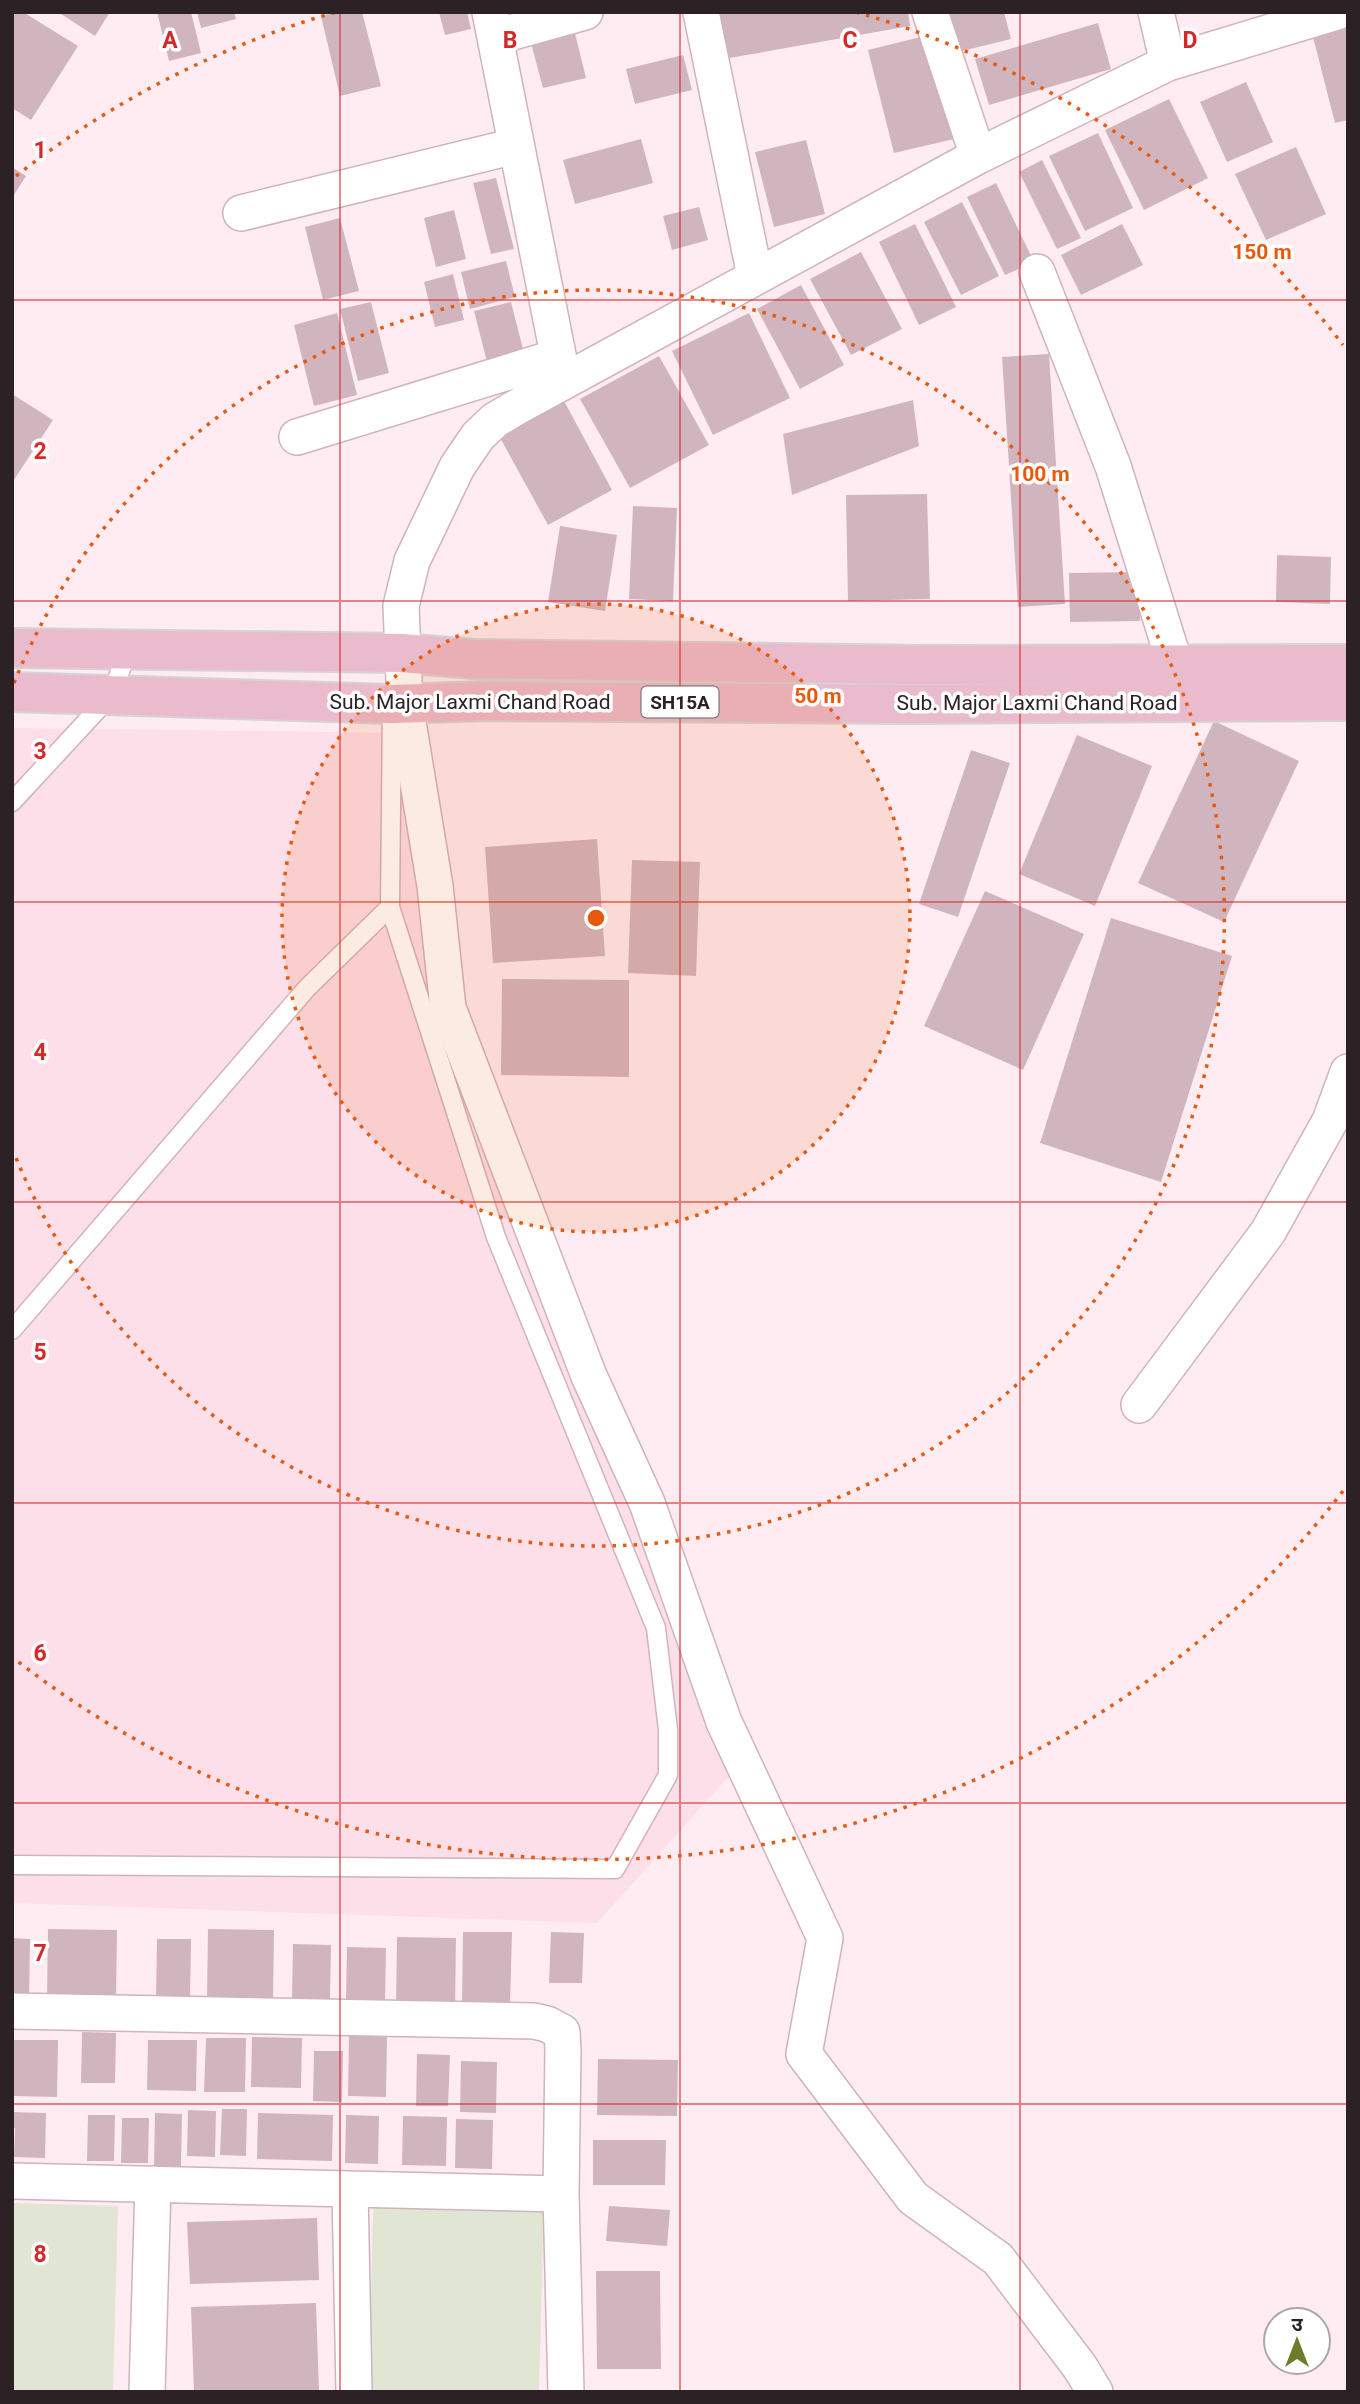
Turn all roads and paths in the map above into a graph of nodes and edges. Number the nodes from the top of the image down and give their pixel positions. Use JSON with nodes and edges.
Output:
{"nodes":[{"id":1,"x":585,"y":12,"type":"edge"},
{"id":2,"x":701,"y":12,"type":"edge"},
{"id":3,"x":930,"y":12,"type":"edge"},
{"id":4,"x":1156,"y":12,"type":"edge"},
{"id":5,"x":1337,"y":12,"type":"edge"},
{"id":6,"x":492,"y":24,"type":"edge"},
{"id":7,"x":1168,"y":63,"type":"junction"},
{"id":8,"x":516,"y":146,"type":"junction"},
{"id":9,"x":978,"y":156,"type":"junction"},
{"id":10,"x":241,"y":213,"type":"dead end"},
{"id":11,"x":1037,"y":272,"type":"dead end"},
{"id":12,"x":755,"y":276,"type":"junction"},
{"id":13,"x":560,"y":368,"type":"junction"},
{"id":14,"x":297,"y":437,"type":"dead end"},
{"id":15,"x":12,"y":648,"type":"edge"},
{"id":16,"x":128,"y":649,"type":"junction"},
{"id":17,"x":402,"y":653,"type":"junction"},
{"id":18,"x":1175,"y":664,"type":"junction"},
{"id":19,"x":1348,"y":664,"type":"edge"},
{"id":20,"x":12,"y":692,"type":"edge"},
{"id":21,"x":111,"y":694,"type":"junction"},
{"id":22,"x":1348,"y":701,"type":"edge"},
{"id":23,"x":398,"y":704,"type":"junction"},
{"id":24,"x":12,"y":802,"type":"edge"},
{"id":25,"x":390,"y":907,"type":"junction"},
{"id":26,"x":1348,"y":1072,"type":"edge"},
{"id":27,"x":12,"y":1329,"type":"edge"},
{"id":28,"x":1139,"y":1405,"type":"dead end"},
{"id":29,"x":12,"y":1865,"type":"edge"},
{"id":30,"x":12,"y":2011,"type":"edge"},
{"id":31,"x":12,"y":2181,"type":"edge"},
{"id":32,"x":153,"y":2184,"type":"junction"},
{"id":33,"x":350,"y":2189,"type":"junction"},
{"id":34,"x":561,"y":2194,"type":"junction"},
{"id":35,"x":147,"y":2392,"type":"edge"},
{"id":36,"x":354,"y":2392,"type":"edge"},
{"id":37,"x":566,"y":2392,"type":"edge"},
{"id":38,"x":1095,"y":2392,"type":"edge"}],
"edges":[{"from":1,"to":6,"type":"street"},
{"from":2,"to":12,"type":"street"},
{"from":3,"to":9,"type":"street"},
{"from":4,"to":7,"type":"street"},
{"from":5,"to":7,"type":"street"},
{"from":6,"to":8,"type":"street"},
{"from":7,"to":9,"type":"street"},
{"from":8,"to":10,"type":"street"},
{"from":8,"to":13,"type":"street"},
{"from":9,"to":12,"type":"street"},
{"from":11,"to":18,"type":"street"},
{"from":12,"to":13,"type":"street"},
{"from":13,"to":14,"type":"street"},
{"from":13,"to":17,"type":"street"},
{"from":15,"to":16,"type":"main road","name":"Sub. Major Laxmi Chand Road","number":"SH15A"},
{"from":16,"to":17,"type":"main road","name":"Sub. Major Laxmi Chand Road","number":"SH15A"},
{"from":16,"to":21,"type":"lane"},
{"from":17,"to":18,"type":"main road","name":"Sub. Major Laxmi Chand Road","number":"SH15A"},
{"from":17,"to":23,"type":"street"},
{"from":18,"to":19,"type":"main road","name":"Sub. Major Laxmi Chand Road","number":"SH15A"},
{"from":20,"to":21,"type":"main road","name":"Sub. Major Laxmi Chand Road","number":"SH15A"},
{"from":21,"to":23,"type":"main road","name":"Sub. Major Laxmi Chand Road","number":"SH15A"},
{"from":21,"to":24,"type":"lane"},
{"from":22,"to":23,"type":"main road","name":"Sub. Major Laxmi Chand Road","number":"SH15A"},
{"from":23,"to":25,"type":"lane"},
{"from":23,"to":38,"type":"street"},
{"from":25,"to":27,"type":"lane"},
{"from":25,"to":29,"type":"lane"},
{"from":26,"to":28,"type":"street"},
{"from":30,"to":34,"type":"street"},
{"from":31,"to":32,"type":"street"},
{"from":32,"to":33,"type":"street"},
{"from":32,"to":35,"type":"street"},
{"from":33,"to":34,"type":"street"},
{"from":33,"to":36,"type":"street"},
{"from":34,"to":37,"type":"street"}]}
